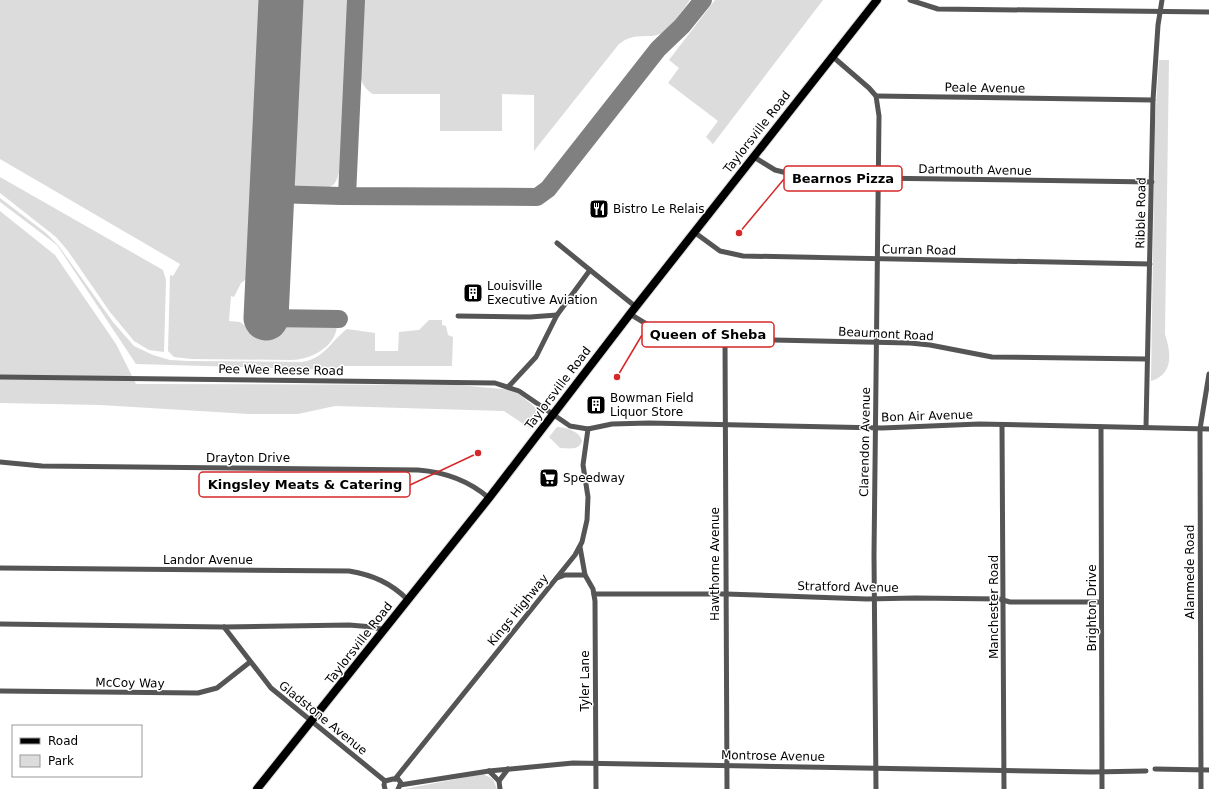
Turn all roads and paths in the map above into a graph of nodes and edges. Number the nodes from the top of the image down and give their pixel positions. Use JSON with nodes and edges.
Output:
{"nodes":[{"id":1,"x":876,"y":0,"type":"edge"},
{"id":2,"x":910,"y":0,"type":"edge"},
{"id":3,"x":1162,"y":0,"type":"edge"},
{"id":4,"x":1161,"y":10,"type":"junction"},
{"id":5,"x":1209,"y":12,"type":"edge"},
{"id":6,"x":832,"y":56,"type":"junction"},
{"id":7,"x":876,"y":96,"type":"junction"},
{"id":8,"x":1153,"y":100,"type":"junction"},
{"id":9,"x":754,"y":156,"type":"junction"},
{"id":10,"x":879,"y":178,"type":"junction"},
{"id":11,"x":1152,"y":182,"type":"junction"},
{"id":12,"x":694,"y":232,"type":"junction"},
{"id":13,"x":557,"y":243,"type":"dead end"},
{"id":14,"x":878,"y":258,"type":"junction"},
{"id":15,"x":1150,"y":264,"type":"junction"},
{"id":16,"x":590,"y":270,"type":"junction"},
{"id":17,"x":633,"y":310,"type":"junction"},
{"id":18,"x":557,"y":315,"type":"junction"},
{"id":19,"x":458,"y":316,"type":"dead end"},
{"id":20,"x":725,"y":339,"type":"junction"},
{"id":21,"x":876,"y":342,"type":"junction"},
{"id":22,"x":1147,"y":359,"type":"junction"},
{"id":23,"x":1209,"y":374,"type":"edge"},
{"id":24,"x":0,"y":377,"type":"edge"},
{"id":25,"x":508,"y":386,"type":"junction"},
{"id":26,"x":554,"y":414,"type":"junction"},
{"id":27,"x":725,"y":424,"type":"junction"},
{"id":28,"x":1002,"y":425,"type":"junction"},
{"id":29,"x":1101,"y":426,"type":"junction"},
{"id":30,"x":1146,"y":427,"type":"junction"},
{"id":31,"x":875,"y":428,"type":"junction"},
{"id":32,"x":588,"y":429,"type":"junction"},
{"id":33,"x":1200,"y":429,"type":"junction"},
{"id":34,"x":1209,"y":429,"type":"edge"},
{"id":35,"x":0,"y":462,"type":"edge"},
{"id":36,"x":489,"y":498,"type":"junction"},
{"id":37,"x":580,"y":546,"type":"junction"},
{"id":38,"x":0,"y":568,"type":"edge"},
{"id":39,"x":585,"y":575,"type":"junction"},
{"id":40,"x":556,"y":579,"type":"junction"},
{"id":41,"x":594,"y":594,"type":"junction"},
{"id":42,"x":726,"y":594,"type":"junction"},
{"id":43,"x":875,"y":598,"type":"junction"},
{"id":44,"x":408,"y":600,"type":"junction"},
{"id":45,"x":1003,"y":600,"type":"junction"},
{"id":46,"x":1101,"y":602,"type":"junction"},
{"id":47,"x":0,"y":624,"type":"edge"},
{"id":48,"x":224,"y":627,"type":"junction"},
{"id":49,"x":384,"y":630,"type":"junction"},
{"id":50,"x":250,"y":662,"type":"junction"},
{"id":51,"x":0,"y":691,"type":"edge"},
{"id":52,"x":312,"y":722,"type":"junction"},
{"id":53,"x":596,"y":762,"type":"junction"},
{"id":54,"x":726,"y":764,"type":"junction"},
{"id":55,"x":508,"y":769,"type":"junction"},
{"id":56,"x":876,"y":769,"type":"junction"},
{"id":57,"x":1155,"y":769,"type":"dead end"},
{"id":58,"x":1004,"y":770,"type":"junction"},
{"id":59,"x":1201,"y":770,"type":"junction"},
{"id":60,"x":1209,"y":770,"type":"edge"},
{"id":61,"x":489,"y":771,"type":"junction"},
{"id":62,"x":1146,"y":771,"type":"dead end"},
{"id":63,"x":1102,"y":772,"type":"junction"},
{"id":64,"x":395,"y":779,"type":"junction"},
{"id":65,"x":385,"y":781,"type":"junction"},
{"id":66,"x":499,"y":781,"type":"junction"},
{"id":67,"x":399,"y":787,"type":"edge"},
{"id":68,"x":257,"y":789,"type":"edge"},
{"id":69,"x":385,"y":789,"type":"edge"},
{"id":70,"x":500,"y":789,"type":"edge"},
{"id":71,"x":596,"y":789,"type":"edge"},
{"id":72,"x":727,"y":789,"type":"edge"},
{"id":73,"x":876,"y":789,"type":"edge"},
{"id":74,"x":1004,"y":789,"type":"edge"},
{"id":75,"x":1102,"y":789,"type":"edge"},
{"id":76,"x":1201,"y":789,"type":"edge"}],
"edges":[{"from":1,"to":6,"type":"main road","name":"Taylorsville Road"},
{"from":2,"to":4,"type":"street"},
{"from":3,"to":4,"type":"street","name":"Ribble Road"},
{"from":4,"to":5,"type":"street"},
{"from":4,"to":8,"type":"street","name":"Ribble Road"},
{"from":6,"to":7,"type":"street"},
{"from":6,"to":9,"type":"main road","name":"Taylorsville Road"},
{"from":7,"to":8,"type":"street","name":"Peale Avenue"},
{"from":7,"to":10,"type":"street","name":"Clarendon Avenue"},
{"from":8,"to":11,"type":"street","name":"Ribble Road"},
{"from":9,"to":10,"type":"street","name":"Dartmouth Avenue"},
{"from":9,"to":12,"type":"main road","name":"Taylorsville Road"},
{"from":10,"to":11,"type":"street","name":"Dartmouth Avenue"},
{"from":10,"to":14,"type":"street","name":"Clarendon Avenue"},
{"from":11,"to":15,"type":"street","name":"Ribble Road"},
{"from":12,"to":14,"type":"street","name":"Curran Road"},
{"from":12,"to":17,"type":"main road","name":"Taylorsville Road"},
{"from":13,"to":16,"type":"street","name":"Beaumont Road"},
{"from":14,"to":15,"type":"street","name":"Curran Road"},
{"from":14,"to":21,"type":"street","name":"Clarendon Avenue"},
{"from":15,"to":22,"type":"street","name":"Ribble Road"},
{"from":16,"to":17,"type":"street","name":"Beaumont Road"},
{"from":16,"to":18,"type":"street"},
{"from":17,"to":20,"type":"street","name":"Beaumont Road"},
{"from":17,"to":26,"type":"main road","name":"Taylorsville Road"},
{"from":18,"to":19,"type":"street"},
{"from":18,"to":25,"type":"street"},
{"from":20,"to":21,"type":"street","name":"Beaumont Road"},
{"from":20,"to":27,"type":"street","name":"Hawthorne Avenue"},
{"from":21,"to":22,"type":"street","name":"Beaumont Road"},
{"from":21,"to":31,"type":"street","name":"Clarendon Avenue"},
{"from":22,"to":30,"type":"street","name":"Ribble Road"},
{"from":23,"to":33,"type":"street","name":"Alanmede Road"},
{"from":24,"to":25,"type":"street","name":"Pee Wee Reese Road"},
{"from":25,"to":26,"type":"street","name":"Pee Wee Reese Road"},
{"from":26,"to":32,"type":"street","name":"Bon Air Avenue"},
{"from":26,"to":36,"type":"main road","name":"Taylorsville Road"},
{"from":27,"to":31,"type":"street","name":"Bon Air Avenue"},
{"from":27,"to":32,"type":"street","name":"Bon Air Avenue"},
{"from":27,"to":42,"type":"street","name":"Hawthorne Avenue"},
{"from":28,"to":29,"type":"street","name":"Bon Air Avenue"},
{"from":28,"to":31,"type":"street","name":"Bon Air Avenue"},
{"from":28,"to":45,"type":"street","name":"Manchester Road"},
{"from":29,"to":30,"type":"street","name":"Bon Air Avenue"},
{"from":29,"to":46,"type":"street","name":"Brighton Drive"},
{"from":30,"to":33,"type":"street","name":"Bon Air Avenue"},
{"from":31,"to":43,"type":"street","name":"Clarendon Avenue"},
{"from":32,"to":37,"type":"street","name":"Kings Highway"},
{"from":33,"to":34,"type":"street","name":"Bon Air Avenue"},
{"from":33,"to":59,"type":"street","name":"Alanmede Road"},
{"from":35,"to":36,"type":"street","name":"Drayton Drive"},
{"from":36,"to":44,"type":"main road","name":"Taylorsville Road"},
{"from":37,"to":39,"type":"street","name":"Tyler Lane"},
{"from":37,"to":40,"type":"street","name":"Kings Highway"},
{"from":38,"to":44,"type":"street","name":"Landor Avenue"},
{"from":39,"to":40,"type":"street"},
{"from":39,"to":41,"type":"street","name":"Tyler Lane"},
{"from":40,"to":64,"type":"street","name":"Kings Highway"},
{"from":41,"to":42,"type":"street","name":"Stratford Avenue"},
{"from":41,"to":53,"type":"street","name":"Tyler Lane"},
{"from":42,"to":43,"type":"street","name":"Stratford Avenue"},
{"from":42,"to":54,"type":"street","name":"Hawthorne Avenue"},
{"from":43,"to":45,"type":"street","name":"Stratford Avenue"},
{"from":43,"to":56,"type":"street","name":"Clarendon Avenue"},
{"from":44,"to":49,"type":"main road","name":"Taylorsville Road"},
{"from":45,"to":46,"type":"street","name":"Stratford Avenue"},
{"from":45,"to":58,"type":"street","name":"Manchester Road"},
{"from":46,"to":63,"type":"street","name":"Brighton Drive"},
{"from":47,"to":48,"type":"street"},
{"from":48,"to":49,"type":"street"},
{"from":48,"to":50,"type":"street","name":"Gladstone Avenue"},
{"from":49,"to":52,"type":"main road","name":"Taylorsville Road"},
{"from":50,"to":51,"type":"street","name":"McCoy Way"},
{"from":50,"to":52,"type":"street","name":"Gladstone Avenue"},
{"from":52,"to":65,"type":"street","name":"Gladstone Avenue"},
{"from":52,"to":68,"type":"main road","name":"Taylorsville Road"},
{"from":53,"to":54,"type":"street","name":"Montrose Avenue"},
{"from":53,"to":55,"type":"street","name":"Montrose Avenue"},
{"from":53,"to":71,"type":"street","name":"Tyler Lane"},
{"from":54,"to":56,"type":"street","name":"Montrose Avenue"},
{"from":54,"to":72,"type":"street","name":"Hawthorne Avenue"},
{"from":55,"to":61,"type":"street","name":"Montrose Avenue"},
{"from":55,"to":66,"type":"street"},
{"from":56,"to":58,"type":"street","name":"Montrose Avenue"},
{"from":56,"to":73,"type":"street","name":"Clarendon Avenue"},
{"from":57,"to":59,"type":"street"},
{"from":58,"to":63,"type":"street","name":"Montrose Avenue"},
{"from":58,"to":74,"type":"street","name":"Manchester Road"},
{"from":59,"to":60,"type":"street"},
{"from":59,"to":76,"type":"street","name":"Alanmede Road"},
{"from":61,"to":66,"type":"street"},
{"from":61,"to":67,"type":"street","name":"Montrose Avenue"},
{"from":62,"to":63,"type":"street","name":"Montrose Avenue"},
{"from":63,"to":75,"type":"street","name":"Brighton Drive"},
{"from":64,"to":65,"type":"street"},
{"from":64,"to":67,"type":"street"},
{"from":65,"to":69,"type":"street"},
{"from":66,"to":70,"type":"street"}]}
